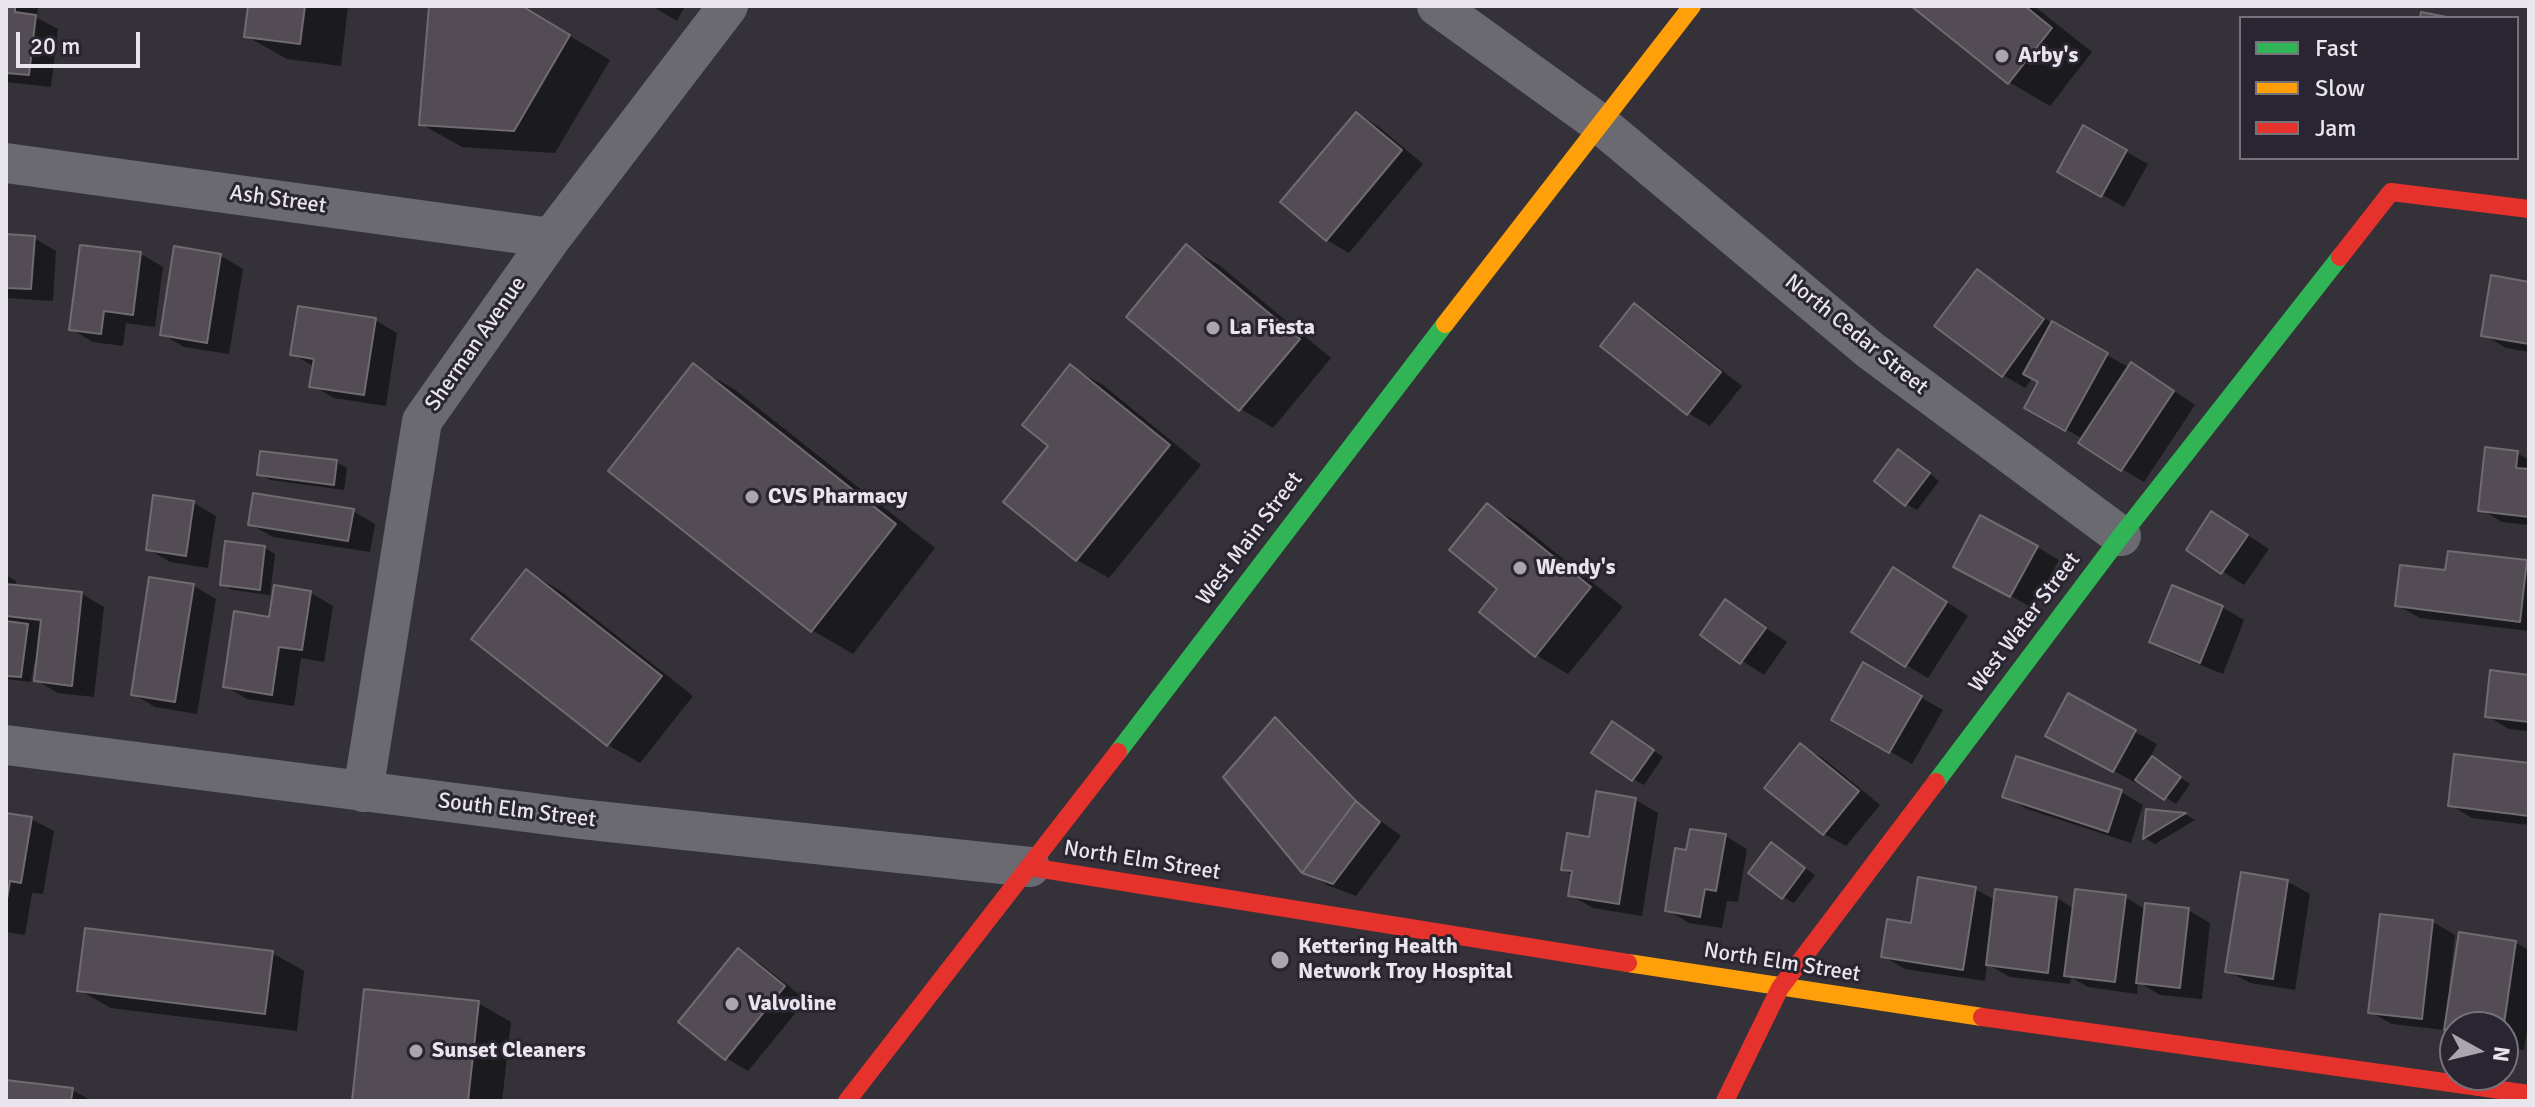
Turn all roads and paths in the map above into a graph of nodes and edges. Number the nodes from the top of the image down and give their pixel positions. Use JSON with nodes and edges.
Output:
{"nodes":[{"id":1,"x":728,"y":6,"type":"edge"},
{"id":2,"x":1437,"y":6,"type":"edge"},
{"id":3,"x":1692,"y":6,"type":"edge"},
{"id":4,"x":1599,"y":123,"type":"junction"},
{"id":5,"x":6,"y":163,"type":"edge"},
{"id":6,"x":2529,"y":209,"type":"edge"},
{"id":7,"x":551,"y":238,"type":"junction"},
{"id":8,"x":2121,"y":536,"type":"junction"},
{"id":9,"x":6,"y":745,"type":"edge"},
{"id":10,"x":363,"y":792,"type":"junction"},
{"id":11,"x":1030,"y":867,"type":"junction"},
{"id":12,"x":1780,"y":988,"type":"junction"},
{"id":13,"x":2529,"y":1094,"type":"edge"},
{"id":14,"x":847,"y":1101,"type":"edge"},
{"id":15,"x":1725,"y":1101,"type":"edge"}],
"edges":[{"from":1,"to":7,"type":"street","name":"Sherman Avenue"},
{"from":2,"to":4,"type":"street","name":"North Cedar Street"},
{"from":3,"to":4,"type":"main road","name":"West Main Street"},
{"from":4,"to":8,"type":"street","name":"North Cedar Street"},
{"from":4,"to":11,"type":"main road","name":"West Main Street"},
{"from":5,"to":7,"type":"street","name":"Ash Street"},
{"from":6,"to":8,"type":"main road","name":"West Water Street"},
{"from":7,"to":10,"type":"street","name":"Sherman Avenue"},
{"from":8,"to":12,"type":"main road","name":"West Water Street"},
{"from":9,"to":10,"type":"street","name":"South Elm Street"},
{"from":10,"to":11,"type":"street","name":"South Elm Street"},
{"from":11,"to":12,"type":"main road","name":"North Elm Street"},
{"from":11,"to":14,"type":"main road","name":"West Main Street"},
{"from":12,"to":13,"type":"main road","name":"North Elm Street"},
{"from":12,"to":15,"type":"main road","name":"West Water Street"}]}
